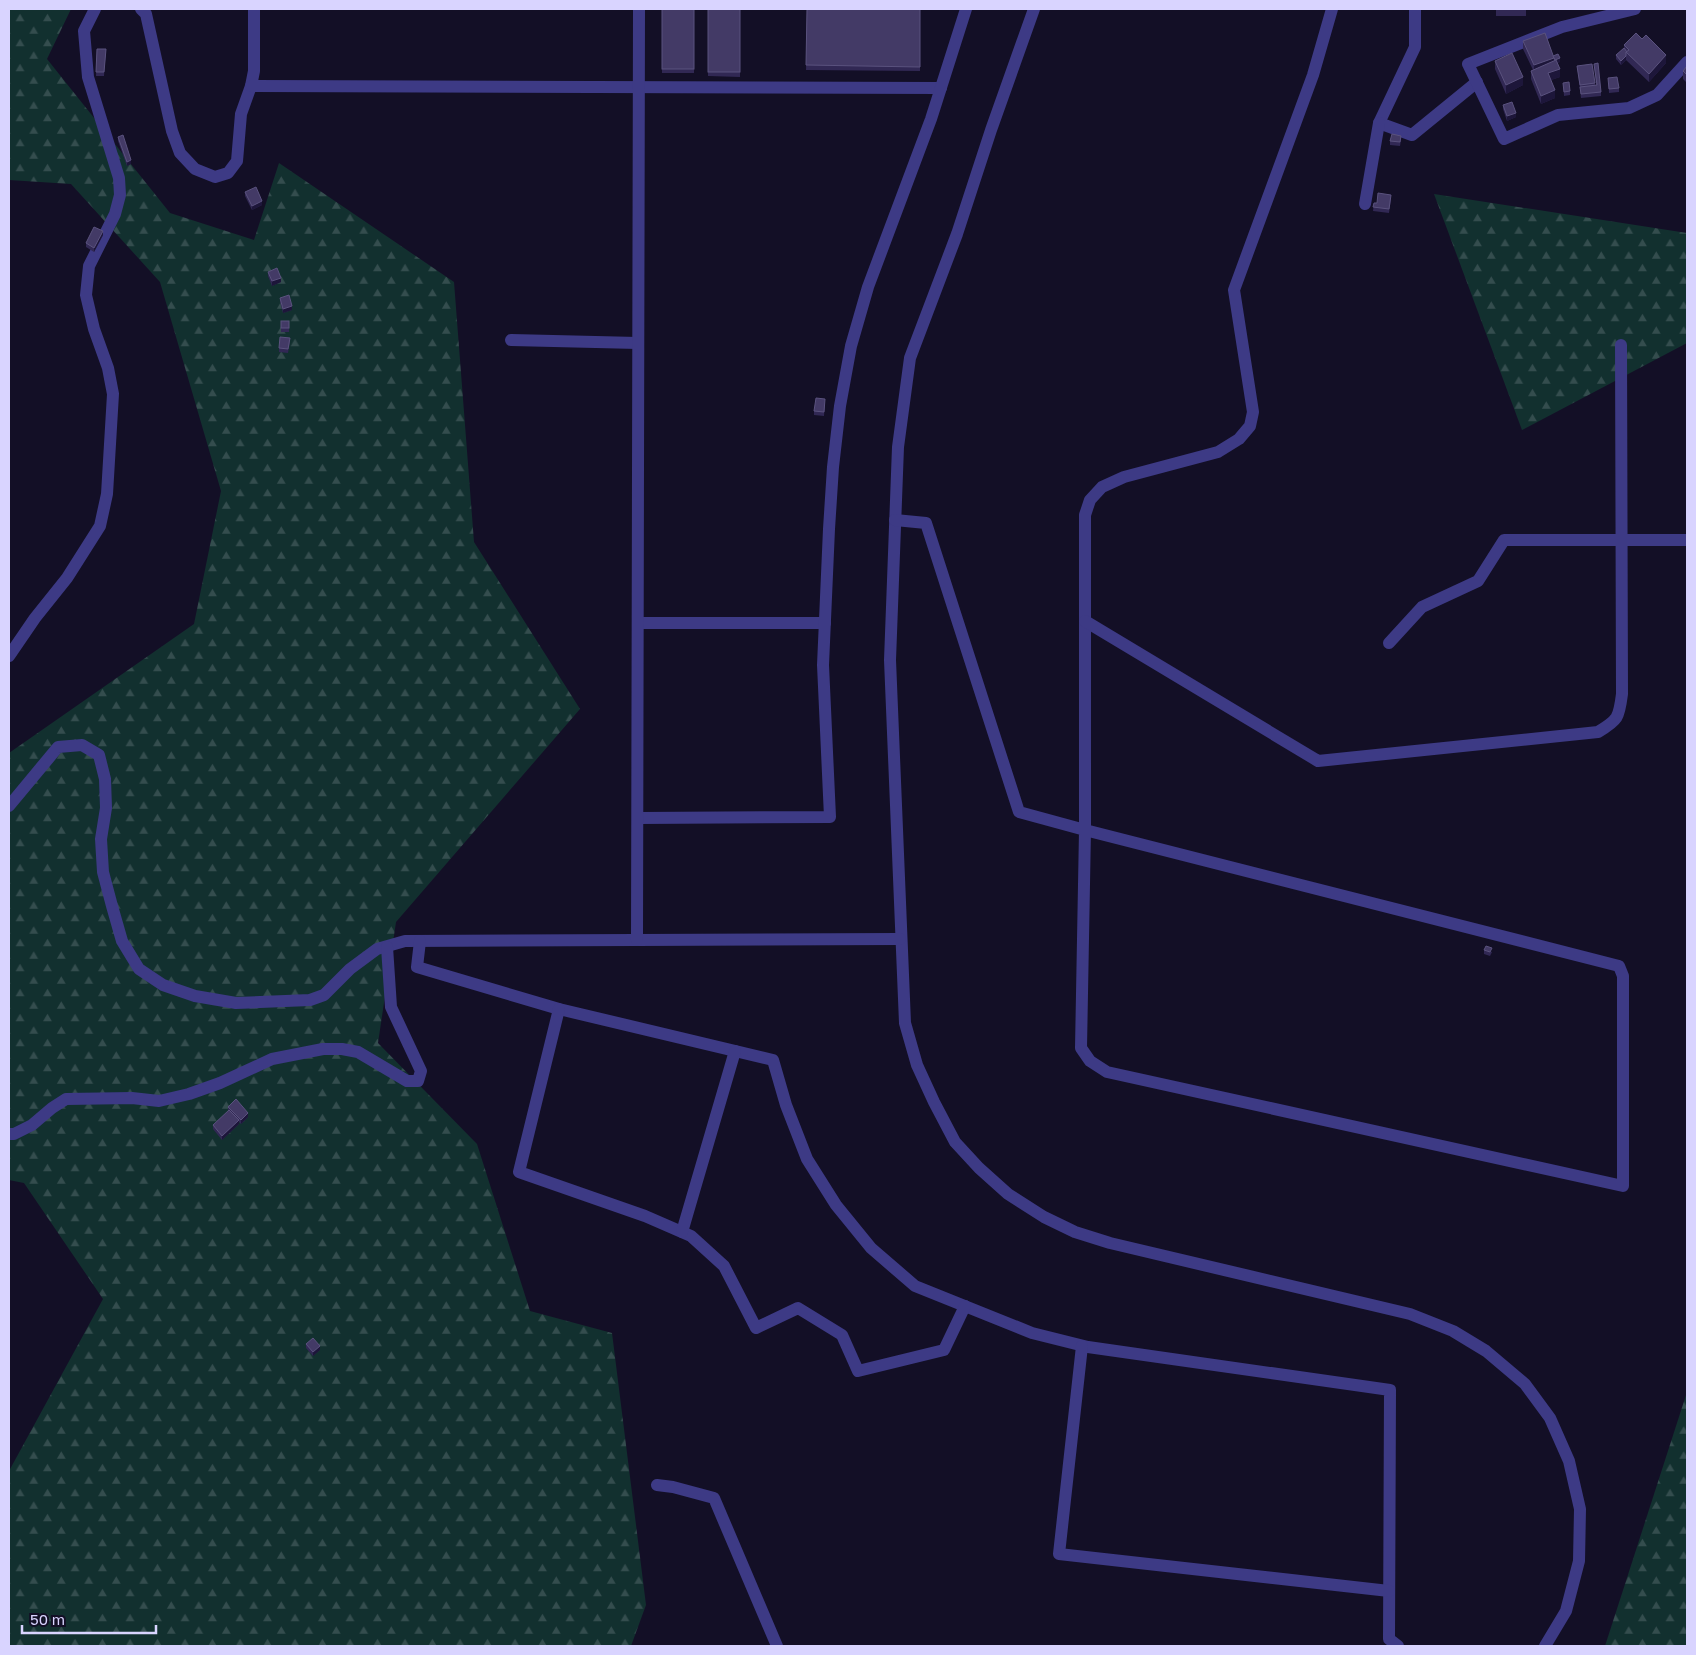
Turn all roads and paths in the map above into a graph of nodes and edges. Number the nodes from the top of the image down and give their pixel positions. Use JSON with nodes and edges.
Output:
{"nodes":[{"id":1,"x":95,"y":9,"type":"edge"},
{"id":2,"x":141,"y":9,"type":"edge"},
{"id":3,"x":254,"y":9,"type":"edge"},
{"id":4,"x":639,"y":9,"type":"edge"},
{"id":5,"x":966,"y":9,"type":"edge"},
{"id":6,"x":1034,"y":9,"type":"edge"},
{"id":7,"x":1332,"y":9,"type":"edge"},
{"id":8,"x":1415,"y":9,"type":"edge"},
{"id":9,"x":1635,"y":9,"type":"edge"},
{"id":10,"x":1687,"y":62,"type":"edge"},
{"id":11,"x":1477,"y":82,"type":"junction"},
{"id":12,"x":251,"y":86,"type":"junction"},
{"id":13,"x":639,"y":88,"type":"junction"},
{"id":14,"x":941,"y":88,"type":"junction"},
{"id":15,"x":1379,"y":123,"type":"junction"},
{"id":16,"x":1365,"y":204,"type":"dead end"},
{"id":17,"x":510,"y":340,"type":"dead end"},
{"id":18,"x":638,"y":343,"type":"junction"},
{"id":19,"x":1621,"y":345,"type":"dead end"},
{"id":20,"x":895,"y":520,"type":"junction"},
{"id":21,"x":1622,"y":540,"type":"junction"},
{"id":22,"x":1687,"y":540,"type":"edge"},
{"id":23,"x":1085,"y":621,"type":"junction"},
{"id":24,"x":824,"y":623,"type":"junction"},
{"id":25,"x":638,"y":624,"type":"junction"},
{"id":26,"x":1390,"y":643,"type":"dead end"},
{"id":27,"x":9,"y":656,"type":"edge"},
{"id":28,"x":9,"y":806,"type":"edge"},
{"id":29,"x":638,"y":818,"type":"junction"},
{"id":30,"x":1085,"y":830,"type":"junction"},
{"id":31,"x":900,"y":939,"type":"junction"},
{"id":32,"x":637,"y":940,"type":"junction"},
{"id":33,"x":420,"y":941,"type":"junction"},
{"id":34,"x":387,"y":947,"type":"junction"},
{"id":35,"x":559,"y":1009,"type":"junction"},
{"id":36,"x":735,"y":1050,"type":"junction"},
{"id":37,"x":9,"y":1134,"type":"edge"},
{"id":38,"x":682,"y":1232,"type":"junction"},
{"id":39,"x":965,"y":1306,"type":"junction"},
{"id":40,"x":1082,"y":1346,"type":"junction"},
{"id":41,"x":657,"y":1485,"type":"dead end"},
{"id":42,"x":1389,"y":1591,"type":"junction"},
{"id":43,"x":777,"y":1646,"type":"edge"},
{"id":44,"x":1398,"y":1646,"type":"edge"},
{"id":45,"x":1545,"y":1646,"type":"edge"}],
"edges":[{"from":1,"to":27,"type":"street"},
{"from":2,"to":12,"type":"street"},
{"from":3,"to":12,"type":"street"},
{"from":4,"to":13,"type":"street"},
{"from":5,"to":14,"type":"street"},
{"from":6,"to":20,"type":"street"},
{"from":7,"to":23,"type":"street"},
{"from":8,"to":15,"type":"street"},
{"from":9,"to":11,"type":"street"},
{"from":10,"to":11,"type":"street"},
{"from":11,"to":15,"type":"street"},
{"from":12,"to":13,"type":"street"},
{"from":13,"to":14,"type":"street"},
{"from":13,"to":18,"type":"street"},
{"from":14,"to":24,"type":"street"},
{"from":15,"to":16,"type":"street"},
{"from":17,"to":18,"type":"street"},
{"from":18,"to":25,"type":"street"},
{"from":19,"to":21,"type":"street"},
{"from":20,"to":30,"type":"street"},
{"from":20,"to":31,"type":"street"},
{"from":21,"to":22,"type":"street"},
{"from":21,"to":23,"type":"street"},
{"from":21,"to":26,"type":"street"},
{"from":23,"to":30,"type":"street"},
{"from":24,"to":25,"type":"street"},
{"from":24,"to":29,"type":"street"},
{"from":25,"to":29,"type":"street"},
{"from":28,"to":34,"type":"street"},
{"from":29,"to":32,"type":"street"},
{"from":30,"to":30,"type":"street"},
{"from":31,"to":32,"type":"street"},
{"from":31,"to":45,"type":"street"},
{"from":32,"to":33,"type":"street"},
{"from":33,"to":34,"type":"street"},
{"from":33,"to":35,"type":"street"},
{"from":34,"to":37,"type":"street"},
{"from":35,"to":36,"type":"street"},
{"from":35,"to":38,"type":"street"},
{"from":36,"to":38,"type":"street"},
{"from":36,"to":39,"type":"street"},
{"from":38,"to":39,"type":"street"},
{"from":39,"to":40,"type":"street"},
{"from":40,"to":42,"type":"street"},
{"from":40,"to":42,"type":"street"},
{"from":41,"to":43,"type":"street"},
{"from":42,"to":44,"type":"street"}]}
